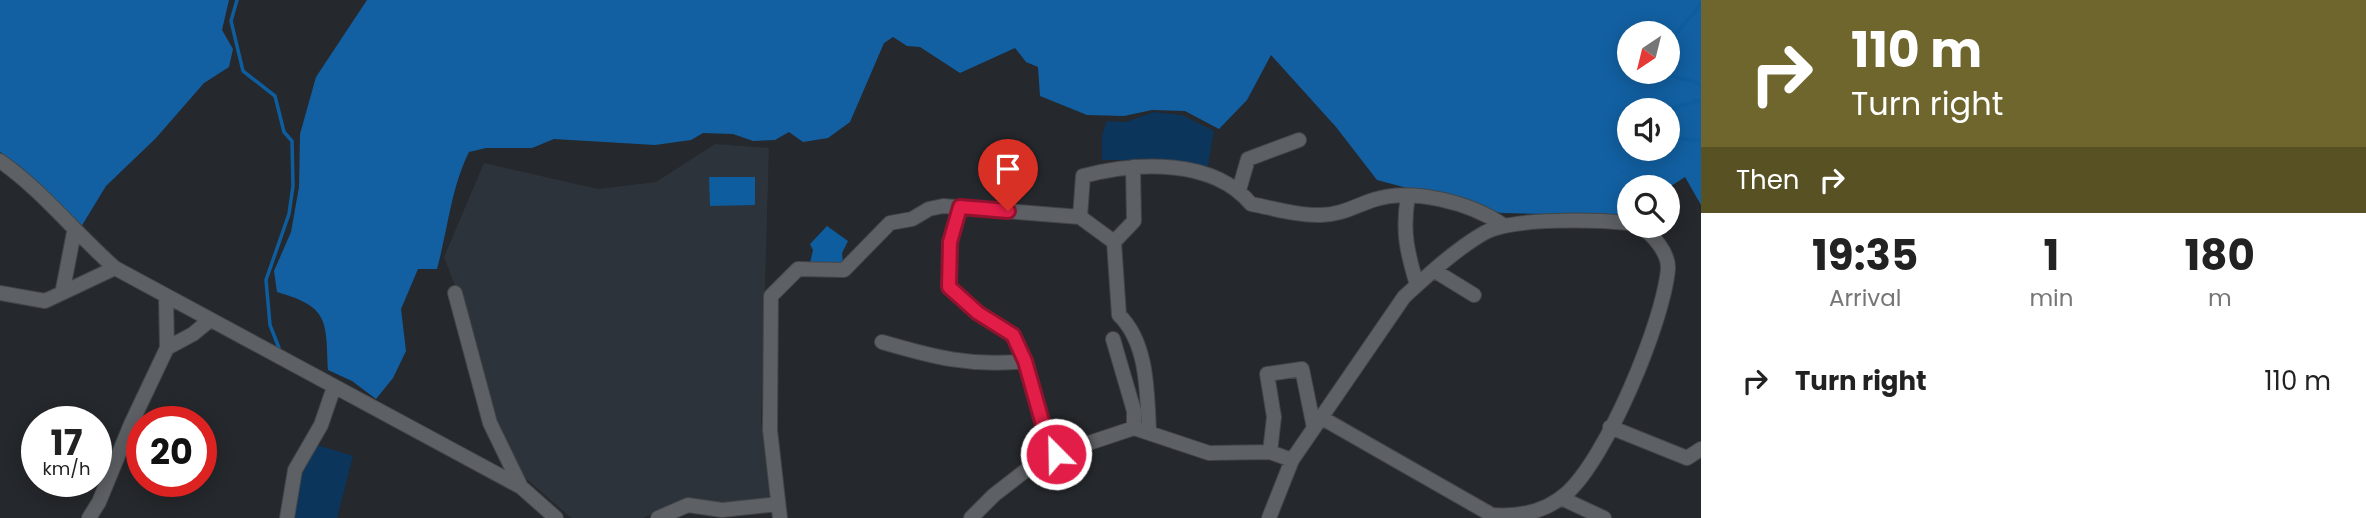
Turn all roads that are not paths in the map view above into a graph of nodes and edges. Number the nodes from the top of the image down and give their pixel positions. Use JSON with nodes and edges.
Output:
{"nodes":[{"id":1,"x":1299,"y":140,"type":"dead end"},
{"id":2,"x":0,"y":161,"type":"edge"},
{"id":3,"x":1132,"y":167,"type":"junction"},
{"id":4,"x":1239,"y":190,"type":"junction"},
{"id":5,"x":1408,"y":196,"type":"junction"},
{"id":6,"x":960,"y":207,"type":"junction"},
{"id":7,"x":1080,"y":217,"type":"junction"},
{"id":8,"x":1617,"y":222,"type":"edge"},
{"id":9,"x":1503,"y":225,"type":"junction"},
{"id":10,"x":74,"y":232,"type":"junction"},
{"id":11,"x":1651,"y":238,"type":"edge"},
{"id":12,"x":1114,"y":242,"type":"junction"},
{"id":13,"x":115,"y":268,"type":"junction"},
{"id":14,"x":1435,"y":271,"type":"junction"},
{"id":15,"x":1417,"y":285,"type":"junction"},
{"id":16,"x":63,"y":289,"type":"junction"},
{"id":17,"x":0,"y":293,"type":"edge"},
{"id":18,"x":455,"y":293,"type":"dead end"},
{"id":19,"x":1474,"y":295,"type":"dead end"},
{"id":20,"x":166,"y":297,"type":"junction"},
{"id":21,"x":210,"y":320,"type":"junction"},
{"id":22,"x":1113,"y":340,"type":"dead end"},
{"id":23,"x":882,"y":342,"type":"dead end"},
{"id":24,"x":167,"y":348,"type":"junction"},
{"id":25,"x":1025,"y":361,"type":"junction"},
{"id":26,"x":334,"y":387,"type":"junction"},
{"id":27,"x":1318,"y":423,"type":"junction"},
{"id":28,"x":1610,"y":427,"type":"junction"},
{"id":29,"x":1134,"y":428,"type":"junction"},
{"id":30,"x":1149,"y":431,"type":"junction"},
{"id":31,"x":1701,"y":449,"type":"edge"},
{"id":32,"x":1270,"y":452,"type":"junction"},
{"id":33,"x":1056,"y":454,"type":"junction"},
{"id":34,"x":1292,"y":460,"type":"junction"},
{"id":35,"x":521,"y":487,"type":"junction"},
{"id":36,"x":1561,"y":498,"type":"junction"},
{"id":37,"x":779,"y":511,"type":"edge"},
{"id":38,"x":1501,"y":517,"type":"edge"},
{"id":39,"x":89,"y":518,"type":"edge"},
{"id":40,"x":287,"y":518,"type":"edge"},
{"id":41,"x":556,"y":518,"type":"edge"},
{"id":42,"x":658,"y":518,"type":"edge"},
{"id":43,"x":971,"y":518,"type":"edge"},
{"id":44,"x":1269,"y":518,"type":"edge"},
{"id":45,"x":1604,"y":518,"type":"edge"}],
"edges":[{"from":1,"to":4,"type":"street"},
{"from":2,"to":10,"type":"street"},
{"from":3,"to":4,"type":"street"},
{"from":3,"to":7,"type":"street"},
{"from":3,"to":12,"type":"street"},
{"from":4,"to":5,"type":"street"},
{"from":5,"to":9,"type":"street"},
{"from":5,"to":15,"type":"street"},
{"from":6,"to":7,"type":"street"},
{"from":6,"to":25,"type":"street"},
{"from":6,"to":37,"type":"street"},
{"from":7,"to":12,"type":"street"},
{"from":8,"to":9,"type":"street"},
{"from":9,"to":14,"type":"street"},
{"from":10,"to":13,"type":"street"},
{"from":10,"to":16,"type":"street"},
{"from":11,"to":28,"type":"street"},
{"from":12,"to":30,"type":"street"},
{"from":13,"to":16,"type":"street"},
{"from":13,"to":20,"type":"street"},
{"from":14,"to":15,"type":"street"},
{"from":14,"to":19,"type":"street"},
{"from":15,"to":27,"type":"street"},
{"from":16,"to":17,"type":"street"},
{"from":18,"to":35,"type":"street"},
{"from":20,"to":21,"type":"street"},
{"from":20,"to":24,"type":"street"},
{"from":21,"to":24,"type":"street"},
{"from":21,"to":26,"type":"street"},
{"from":22,"to":29,"type":"street"},
{"from":23,"to":25,"type":"street"},
{"from":24,"to":39,"type":"street"},
{"from":25,"to":33,"type":"street"},
{"from":26,"to":35,"type":"street"},
{"from":26,"to":40,"type":"street"},
{"from":27,"to":32,"type":"street"},
{"from":27,"to":34,"type":"street"},
{"from":27,"to":38,"type":"street"},
{"from":28,"to":31,"type":"street"},
{"from":28,"to":36,"type":"street"},
{"from":29,"to":30,"type":"street"},
{"from":29,"to":33,"type":"street"},
{"from":30,"to":32,"type":"street"},
{"from":32,"to":34,"type":"street"},
{"from":33,"to":43,"type":"street"},
{"from":34,"to":44,"type":"street"},
{"from":35,"to":41,"type":"street"},
{"from":36,"to":38,"type":"street"},
{"from":36,"to":45,"type":"street"},
{"from":37,"to":42,"type":"street"}]}
